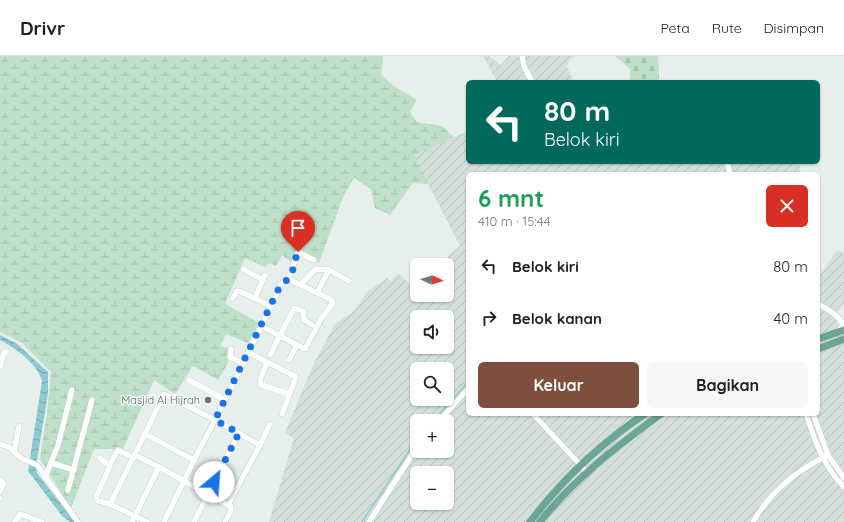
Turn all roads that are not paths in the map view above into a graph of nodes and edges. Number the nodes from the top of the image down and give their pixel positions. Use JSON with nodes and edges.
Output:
{"nodes":[{"id":1,"x":522,"y":56,"type":"edge"},
{"id":2,"x":531,"y":80,"type":"edge"},
{"id":3,"x":314,"y":260,"type":"dead end"},
{"id":4,"x":243,"y":270,"type":"dead end"},
{"id":5,"x":329,"y":270,"type":"junction"},
{"id":6,"x":288,"y":279,"type":"junction"},
{"id":7,"x":349,"y":281,"type":"dead end"},
{"id":8,"x":301,"y":284,"type":"junction"},
{"id":9,"x":317,"y":293,"type":"junction"},
{"id":10,"x":232,"y":298,"type":"dead end"},
{"id":11,"x":255,"y":298,"type":"junction"},
{"id":12,"x":820,"y":305,"type":"edge"},
{"id":13,"x":271,"y":306,"type":"junction"},
{"id":14,"x":312,"y":325,"type":"dead end"},
{"id":15,"x":261,"y":326,"type":"junction"},
{"id":16,"x":843,"y":328,"type":"edge"},
{"id":17,"x":280,"y":336,"type":"junction"},
{"id":18,"x":820,"y":337,"type":"edge"},
{"id":19,"x":844,"y":339,"type":"edge"},
{"id":20,"x":297,"y":345,"type":"junction"},
{"id":21,"x":820,"y":348,"type":"edge"},
{"id":22,"x":231,"y":349,"type":"dead end"},
{"id":23,"x":7,"y":352,"type":"dead end"},
{"id":24,"x":248,"y":352,"type":"junction"},
{"id":25,"x":270,"y":355,"type":"dead end"},
{"id":26,"x":289,"y":360,"type":"dead end"},
{"id":27,"x":267,"y":362,"type":"junction"},
{"id":28,"x":242,"y":363,"type":"junction"},
{"id":29,"x":0,"y":367,"type":"edge"},
{"id":30,"x":189,"y":380,"type":"dead end"},
{"id":31,"x":72,"y":390,"type":"dead end"},
{"id":32,"x":466,"y":391,"type":"edge"},
{"id":33,"x":290,"y":394,"type":"junction"},
{"id":34,"x":92,"y":400,"type":"dead end"},
{"id":35,"x":225,"y":400,"type":"junction"},
{"id":36,"x":282,"y":414,"type":"dead end"},
{"id":37,"x":445,"y":414,"type":"edge"},
{"id":38,"x":535,"y":416,"type":"edge"},
{"id":39,"x":642,"y":416,"type":"edge"},
{"id":40,"x":658,"y":416,"type":"edge"},
{"id":41,"x":807,"y":416,"type":"edge"},
{"id":42,"x":814,"y":416,"type":"edge"},
{"id":43,"x":215,"y":420,"type":"junction"},
{"id":44,"x":270,"y":424,"type":"dead end"},
{"id":45,"x":19,"y":426,"type":"dead end"},
{"id":46,"x":239,"y":433,"type":"junction"},
{"id":47,"x":145,"y":434,"type":"junction"},
{"id":48,"x":0,"y":444,"type":"edge"},
{"id":49,"x":260,"y":445,"type":"junction"},
{"id":50,"x":14,"y":452,"type":"junction"},
{"id":51,"x":134,"y":456,"type":"junction"},
{"id":52,"x":826,"y":456,"type":"junction"},
{"id":53,"x":100,"y":458,"type":"dead end"},
{"id":54,"x":410,"y":458,"type":"edge"},
{"id":55,"x":194,"y":460,"type":"junction"},
{"id":56,"x":51,"y":463,"type":"junction"},
{"id":57,"x":110,"y":464,"type":"junction"},
{"id":58,"x":580,"y":466,"type":"junction"},
{"id":59,"x":159,"y":468,"type":"junction"},
{"id":60,"x":74,"y":470,"type":"junction"},
{"id":61,"x":587,"y":472,"type":"junction"},
{"id":62,"x":45,"y":478,"type":"junction"},
{"id":63,"x":844,"y":478,"type":"edge"},
{"id":64,"x":0,"y":480,"type":"edge"},
{"id":65,"x":184,"y":481,"type":"junction"},
{"id":66,"x":844,"y":487,"type":"edge"},
{"id":67,"x":68,"y":490,"type":"dead end"},
{"id":68,"x":0,"y":491,"type":"edge"},
{"id":69,"x":208,"y":494,"type":"junction"},
{"id":70,"x":110,"y":504,"type":"junction"},
{"id":71,"x":228,"y":505,"type":"junction"},
{"id":72,"x":135,"y":516,"type":"junction"},
{"id":73,"x":15,"y":522,"type":"edge"},
{"id":74,"x":41,"y":522,"type":"edge"},
{"id":75,"x":78,"y":522,"type":"edge"},
{"id":76,"x":132,"y":522,"type":"edge"},
{"id":77,"x":147,"y":522,"type":"edge"},
{"id":78,"x":164,"y":522,"type":"edge"},
{"id":79,"x":194,"y":522,"type":"edge"},
{"id":80,"x":225,"y":522,"type":"edge"},
{"id":81,"x":369,"y":522,"type":"edge"},
{"id":82,"x":530,"y":522,"type":"edge"},
{"id":83,"x":540,"y":522,"type":"edge"},
{"id":84,"x":753,"y":522,"type":"edge"}],
"edges":[{"from":1,"to":2,"type":"street"},
{"from":3,"to":6,"type":"street"},
{"from":4,"to":11,"type":"street"},
{"from":5,"to":7,"type":"street"},
{"from":5,"to":8,"type":"street"},
{"from":5,"to":9,"type":"street"},
{"from":6,"to":8,"type":"street"},
{"from":6,"to":13,"type":"street"},
{"from":8,"to":9,"type":"street"},
{"from":9,"to":20,"type":"street"},
{"from":10,"to":11,"type":"street"},
{"from":11,"to":13,"type":"street"},
{"from":12,"to":16,"type":"street"},
{"from":13,"to":15,"type":"street"},
{"from":14,"to":17,"type":"street"},
{"from":15,"to":17,"type":"street"},
{"from":15,"to":24,"type":"street"},
{"from":16,"to":18,"type":"main road"},
{"from":17,"to":20,"type":"street"},
{"from":17,"to":25,"type":"street"},
{"from":19,"to":21,"type":"main road"},
{"from":20,"to":26,"type":"street"},
{"from":22,"to":28,"type":"street"},
{"from":23,"to":29,"type":"street"},
{"from":24,"to":27,"type":"street"},
{"from":24,"to":28,"type":"street"},
{"from":27,"to":33,"type":"street"},
{"from":27,"to":33,"type":"street"},
{"from":28,"to":35,"type":"street"},
{"from":30,"to":35,"type":"street"},
{"from":31,"to":56,"type":"street"},
{"from":32,"to":37,"type":"street"},
{"from":33,"to":36,"type":"street"},
{"from":34,"to":60,"type":"street"},
{"from":35,"to":43,"type":"street"},
{"from":38,"to":58,"type":"street"},
{"from":39,"to":58,"type":"main road"},
{"from":40,"to":61,"type":"main road"},
{"from":41,"to":52,"type":"street"},
{"from":42,"to":52,"type":"street"},
{"from":43,"to":46,"type":"street"},
{"from":43,"to":47,"type":"street"},
{"from":43,"to":55,"type":"street"},
{"from":44,"to":49,"type":"street"},
{"from":45,"to":50,"type":"street"},
{"from":46,"to":49,"type":"street"},
{"from":46,"to":69,"type":"street"},
{"from":47,"to":51,"type":"street"},
{"from":47,"to":55,"type":"street"},
{"from":48,"to":50,"type":"street"},
{"from":49,"to":71,"type":"street"},
{"from":50,"to":62,"type":"street"},
{"from":51,"to":57,"type":"street"},
{"from":51,"to":59,"type":"street"},
{"from":51,"to":70,"type":"street"},
{"from":52,"to":63,"type":"street"},
{"from":52,"to":66,"type":"street"},
{"from":52,"to":84,"type":"street"},
{"from":53,"to":57,"type":"street"},
{"from":54,"to":81,"type":"street"},
{"from":55,"to":65,"type":"street"},
{"from":56,"to":60,"type":"street"},
{"from":56,"to":62,"type":"street"},
{"from":57,"to":70,"type":"street"},
{"from":58,"to":61,"type":"street"},
{"from":58,"to":82,"type":"main road"},
{"from":59,"to":65,"type":"street"},
{"from":59,"to":72,"type":"street"},
{"from":60,"to":67,"type":"street"},
{"from":61,"to":83,"type":"main road"},
{"from":62,"to":75,"type":"street"},
{"from":64,"to":68,"type":"street"},
{"from":65,"to":69,"type":"street"},
{"from":65,"to":78,"type":"street"},
{"from":69,"to":71,"type":"street"},
{"from":69,"to":79,"type":"street"},
{"from":70,"to":72,"type":"street"},
{"from":71,"to":80,"type":"street"},
{"from":72,"to":76,"type":"street"},
{"from":72,"to":77,"type":"street"},
{"from":73,"to":74,"type":"street"}]}
